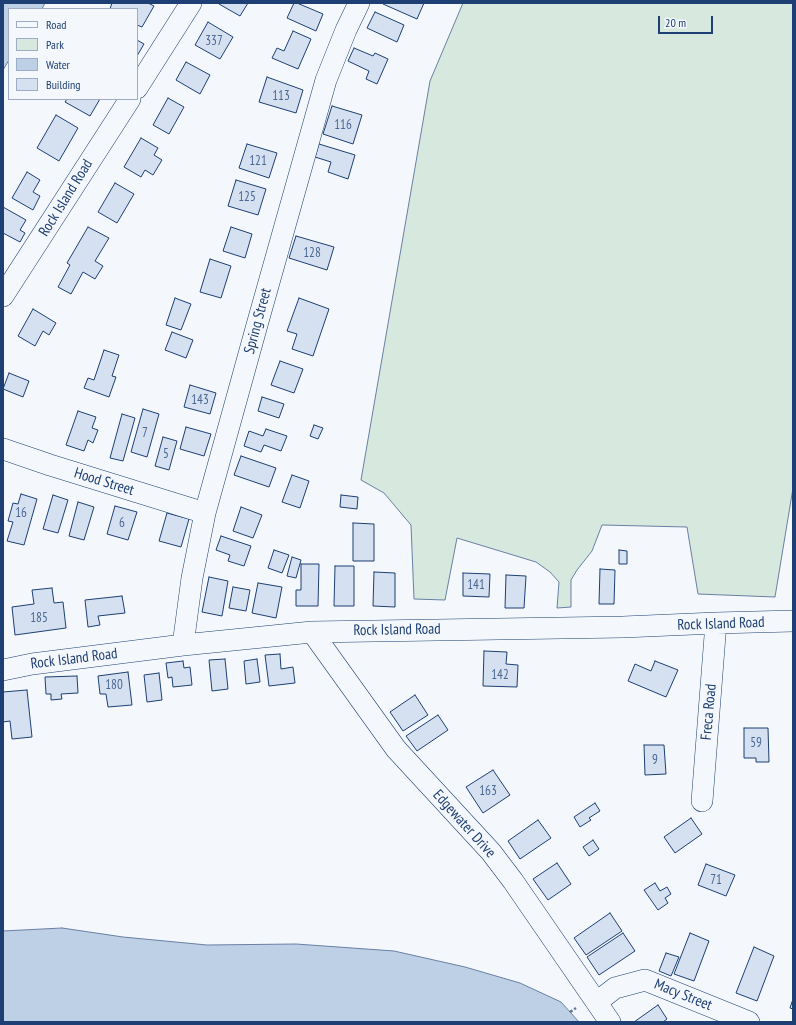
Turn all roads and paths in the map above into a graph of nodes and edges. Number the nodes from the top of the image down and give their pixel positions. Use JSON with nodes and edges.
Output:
{"nodes":[{"id":1,"x":191,"y":3,"type":"edge"},
{"id":2,"x":359,"y":3,"type":"edge"},
{"id":3,"x":138,"y":86,"type":"edge"},
{"id":4,"x":129,"y":100,"type":"edge"},
{"id":5,"x":3,"y":296,"type":"edge"},
{"id":6,"x":3,"y":449,"type":"edge"},
{"id":7,"x":206,"y":513,"type":"junction"},
{"id":8,"x":793,"y":622,"type":"edge"},
{"id":9,"x":716,"y":623,"type":"junction"},
{"id":10,"x":312,"y":632,"type":"junction"},
{"id":11,"x":183,"y":645,"type":"junction"},
{"id":12,"x":3,"y":670,"type":"edge"},
{"id":13,"x":702,"y":801,"type":"dead end"},
{"id":14,"x":588,"y":1004,"type":"junction"},
{"id":15,"x":570,"y":1012,"type":"dead end"},
{"id":16,"x":610,"y":1022,"type":"edge"},
{"id":17,"x":749,"y":1022,"type":"edge"}],
"edges":[{"from":1,"to":3,"type":"street"},
{"from":2,"to":7,"type":"street","name":"Spring Street"},
{"from":4,"to":5,"type":"street","name":"Rock Island Road"},
{"from":6,"to":7,"type":"street","name":"Hood Street"},
{"from":7,"to":11,"type":"street","name":"Spring Street"},
{"from":8,"to":9,"type":"street","name":"Rock Island Road"},
{"from":9,"to":10,"type":"street","name":"Rock Island Road"},
{"from":9,"to":13,"type":"street","name":"Freca Road"},
{"from":10,"to":11,"type":"street","name":"Rock Island Road"},
{"from":10,"to":14,"type":"street","name":"Edgewater Drive"},
{"from":11,"to":12,"type":"street","name":"Rock Island Road"},
{"from":14,"to":15,"type":"path"},
{"from":14,"to":16,"type":"street","name":"Edgewater Drive"},
{"from":14,"to":17,"type":"street","name":"Macy Street"}]}
